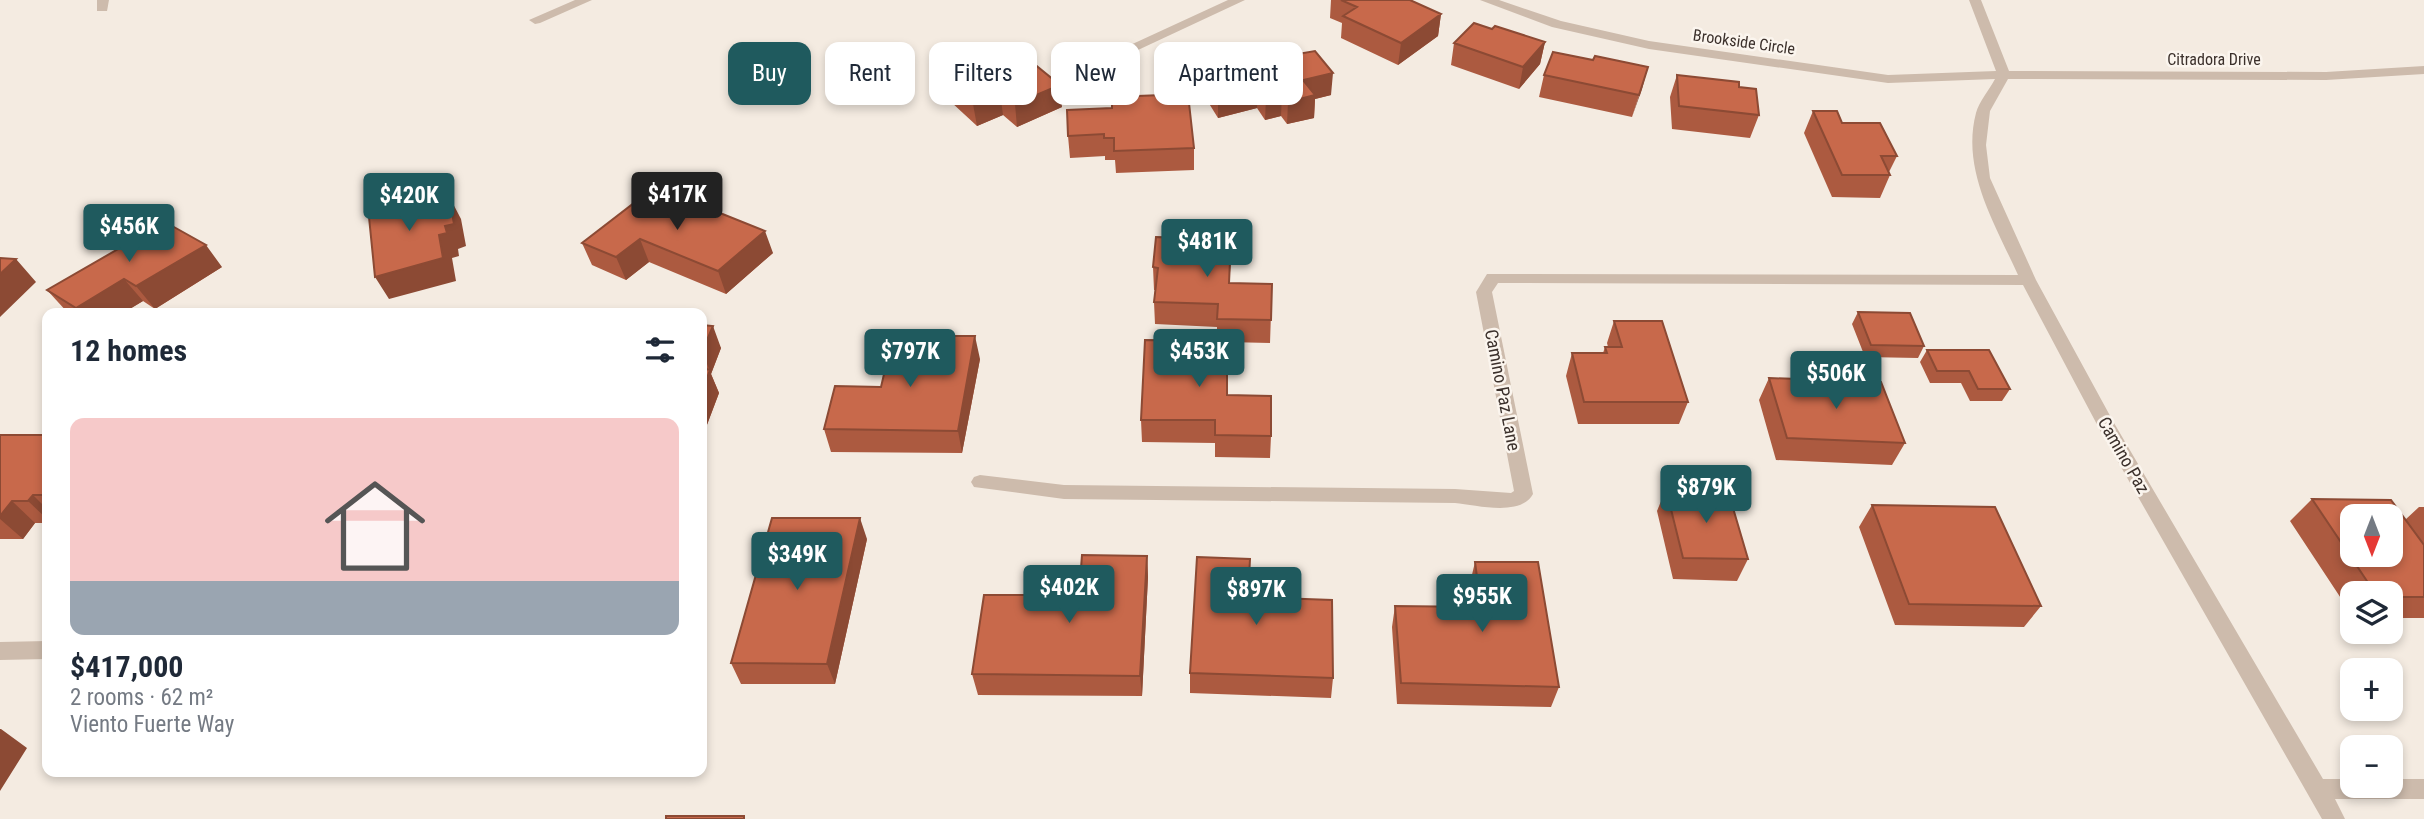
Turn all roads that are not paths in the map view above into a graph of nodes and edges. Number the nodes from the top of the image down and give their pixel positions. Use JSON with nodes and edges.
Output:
{"nodes":[{"id":1,"x":586,"y":0,"type":"edge"},
{"id":2,"x":1239,"y":0,"type":"edge"},
{"id":3,"x":1486,"y":0,"type":"edge"},
{"id":4,"x":1978,"y":6,"type":"edge"},
{"id":5,"x":535,"y":20,"type":"dead end"},
{"id":6,"x":1140,"y":44,"type":"edge"},
{"id":7,"x":2424,"y":70,"type":"edge"},
{"id":8,"x":2004,"y":75,"type":"junction"},
{"id":9,"x":2028,"y":280,"type":"junction"},
{"id":10,"x":980,"y":482,"type":"dead end"},
{"id":11,"x":42,"y":650,"type":"edge"},
{"id":12,"x":0,"y":651,"type":"edge"},
{"id":13,"x":2317,"y":789,"type":"junction"},
{"id":14,"x":2424,"y":789,"type":"edge"},
{"id":15,"x":2334,"y":819,"type":"edge"}],
"edges":[{"from":1,"to":5,"type":"street"},
{"from":2,"to":6,"type":"street"},
{"from":3,"to":8,"type":"street","name":"Brookside Circle"},
{"from":4,"to":8,"type":"street"},
{"from":7,"to":8,"type":"street","name":"Citradora Drive"},
{"from":8,"to":9,"type":"street","name":"Camino Paz"},
{"from":9,"to":10,"type":"street","name":"Camino Paz Lane"},
{"from":9,"to":13,"type":"street","name":"Camino Paz"},
{"from":11,"to":12,"type":"street"},
{"from":13,"to":14,"type":"street"},
{"from":13,"to":15,"type":"street","name":"Camino Paz"}]}
